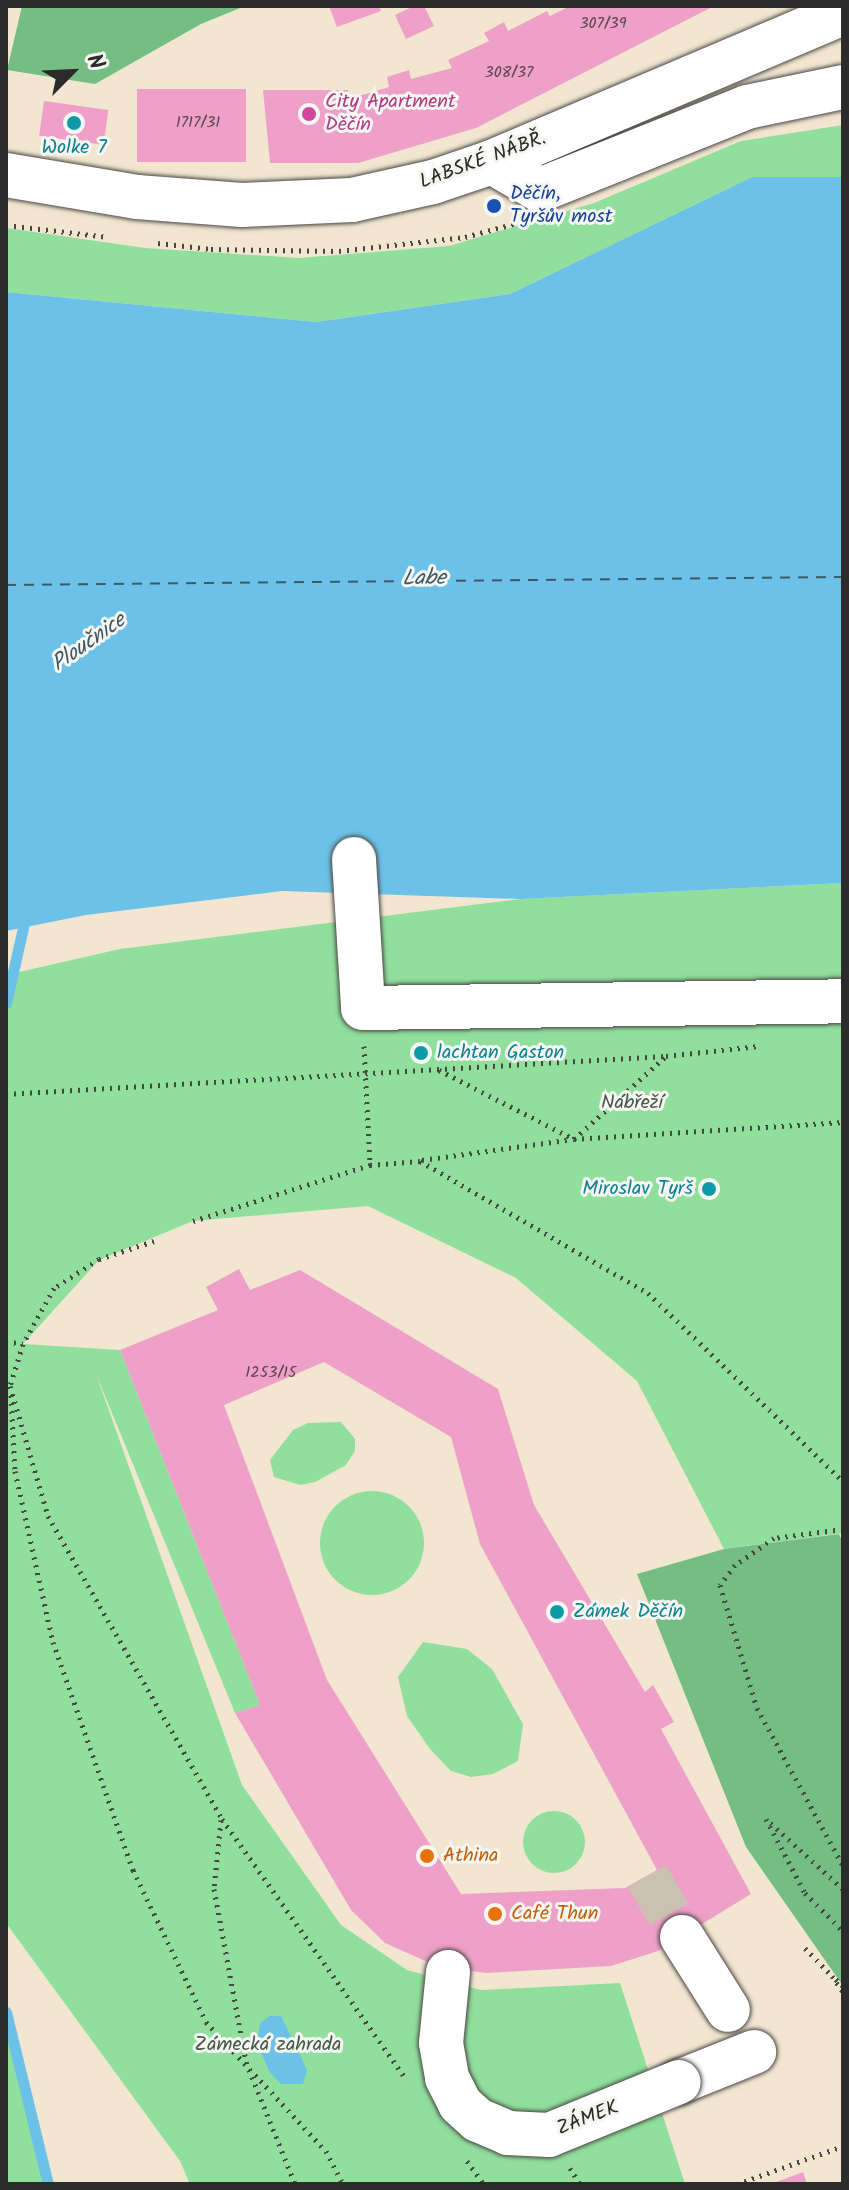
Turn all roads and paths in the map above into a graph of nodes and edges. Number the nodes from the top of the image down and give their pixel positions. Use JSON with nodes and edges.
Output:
{"nodes":[{"id":1,"x":843,"y":13,"type":"edge"},
{"id":2,"x":843,"y":87,"type":"edge"},
{"id":3,"x":492,"y":162,"type":"junction"},
{"id":4,"x":6,"y":175,"type":"edge"},
{"id":5,"x":354,"y":859,"type":"dead end"},
{"id":6,"x":843,"y":1001,"type":"edge"},
{"id":7,"x":772,"y":1045,"type":"dead end"},
{"id":8,"x":666,"y":1056,"type":"junction"},
{"id":9,"x":436,"y":1068,"type":"junction"},
{"id":10,"x":365,"y":1074,"type":"junction"},
{"id":11,"x":6,"y":1094,"type":"edge"},
{"id":12,"x":843,"y":1122,"type":"edge"},
{"id":13,"x":574,"y":1139,"type":"junction"},
{"id":14,"x":420,"y":1161,"type":"junction"},
{"id":15,"x":370,"y":1165,"type":"junction"},
{"id":16,"x":193,"y":1221,"type":"dead end"},
{"id":17,"x":154,"y":1241,"type":"dead end"},
{"id":18,"x":6,"y":1341,"type":"edge"},
{"id":19,"x":23,"y":1344,"type":"junction"},
{"id":20,"x":10,"y":1386,"type":"junction"},
{"id":21,"x":843,"y":1481,"type":"edge"},
{"id":22,"x":843,"y":1529,"type":"edge"},
{"id":23,"x":222,"y":1819,"type":"junction"},
{"id":24,"x":843,"y":1866,"type":"edge"},
{"id":25,"x":843,"y":1889,"type":"edge"},
{"id":26,"x":843,"y":1931,"type":"edge"},
{"id":27,"x":682,"y":1937,"type":"tunnel mouth"},
{"id":28,"x":805,"y":1948,"type":"dead end"},
{"id":29,"x":448,"y":1972,"type":"dead end"},
{"id":30,"x":843,"y":1989,"type":"edge"},
{"id":31,"x":728,"y":2010,"type":"dead end"},
{"id":32,"x":754,"y":2052,"type":"dead end"},
{"id":33,"x":246,"y":2062,"type":"junction"},
{"id":34,"x":411,"y":2086,"type":"dead end"},
{"id":35,"x":843,"y":2146,"type":"edge"},
{"id":36,"x":457,"y":2147,"type":"dead end"},
{"id":37,"x":295,"y":2184,"type":"edge"},
{"id":38,"x":343,"y":2184,"type":"edge"},
{"id":39,"x":484,"y":2184,"type":"edge"},
{"id":40,"x":737,"y":2184,"type":"edge"}],
"edges":[{"from":1,"to":3,"type":"street","name":"LABSKÉ NÁBŘ."},
{"from":2,"to":3,"type":"street"},
{"from":3,"to":4,"type":"street","name":"LABSKÉ NÁBŘ."},
{"from":5,"to":6,"type":"street"},
{"from":7,"to":8,"type":"path"},
{"from":8,"to":9,"type":"path"},
{"from":8,"to":13,"type":"path"},
{"from":9,"to":10,"type":"path"},
{"from":9,"to":13,"type":"path"},
{"from":10,"to":11,"type":"path"},
{"from":10,"to":15,"type":"path"},
{"from":12,"to":13,"type":"path"},
{"from":13,"to":14,"type":"path"},
{"from":14,"to":15,"type":"path"},
{"from":14,"to":21,"type":"path"},
{"from":15,"to":16,"type":"path"},
{"from":17,"to":19,"type":"path"},
{"from":18,"to":19,"type":"path"},
{"from":19,"to":20,"type":"path"},
{"from":20,"to":23,"type":"path"},
{"from":20,"to":33,"type":"path"},
{"from":22,"to":24,"type":"path"},
{"from":23,"to":33,"type":"path"},
{"from":23,"to":34,"type":"path"},
{"from":25,"to":26,"type":"path"},
{"from":27,"to":31,"type":"street"},
{"from":28,"to":30,"type":"path"},
{"from":29,"to":32,"type":"street","name":"ZÁMEK","bridge":true},
{"from":33,"to":37,"type":"path"},
{"from":33,"to":38,"type":"path"},
{"from":35,"to":40,"type":"path"},
{"from":36,"to":39,"type":"path"}]}
